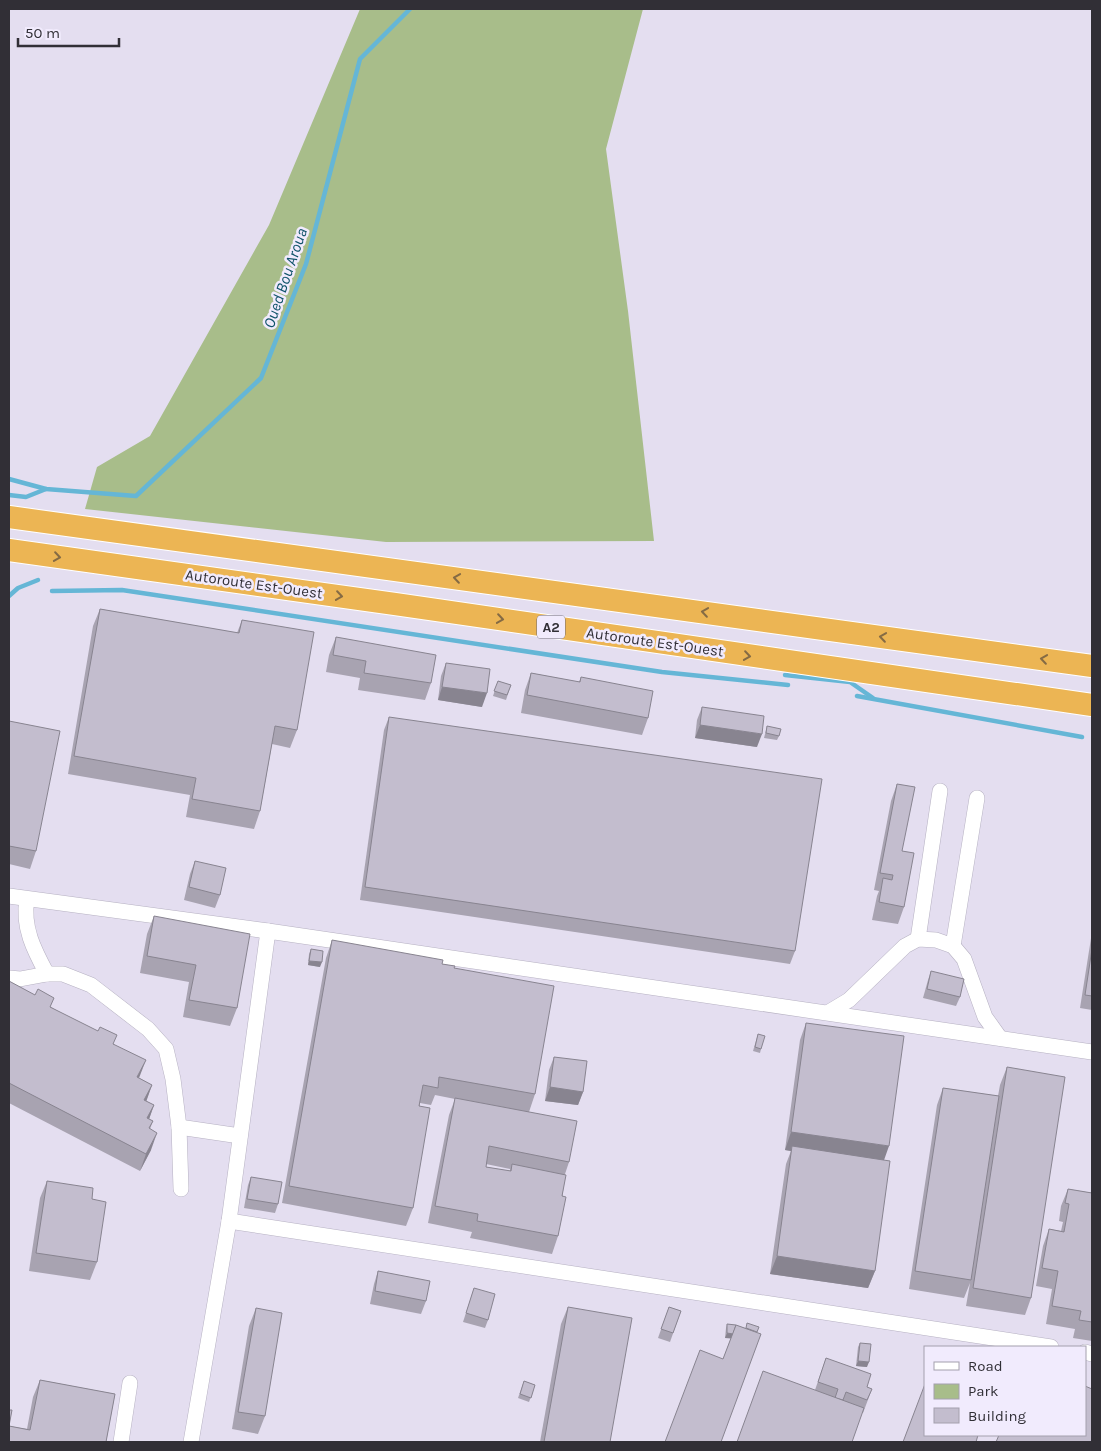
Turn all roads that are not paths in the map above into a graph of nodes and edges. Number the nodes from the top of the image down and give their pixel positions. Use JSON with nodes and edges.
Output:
{"nodes":[{"id":1,"x":9,"y":517,"type":"edge"},
{"id":2,"x":9,"y":550,"type":"edge"},
{"id":3,"x":1092,"y":666,"type":"edge"},
{"id":4,"x":1092,"y":705,"type":"edge"},
{"id":5,"x":940,"y":791,"type":"dead end"},
{"id":6,"x":977,"y":798,"type":"dead end"},
{"id":7,"x":9,"y":896,"type":"edge"},
{"id":8,"x":27,"y":899,"type":"junction"},
{"id":9,"x":268,"y":930,"type":"junction"},
{"id":10,"x":918,"y":939,"type":"junction"},
{"id":11,"x":953,"y":946,"type":"junction"},
{"id":12,"x":47,"y":974,"type":"junction"},
{"id":13,"x":9,"y":978,"type":"edge"},
{"id":14,"x":829,"y":1012,"type":"junction"},
{"id":15,"x":1000,"y":1038,"type":"junction"},
{"id":16,"x":1092,"y":1052,"type":"edge"},
{"id":17,"x":179,"y":1127,"type":"junction"},
{"id":18,"x":240,"y":1136,"type":"junction"},
{"id":19,"x":182,"y":1189,"type":"dead end"},
{"id":20,"x":229,"y":1221,"type":"junction"},
{"id":21,"x":1044,"y":1346,"type":"edge"},
{"id":22,"x":130,"y":1382,"type":"dead end"},
{"id":23,"x":122,"y":1442,"type":"edge"},
{"id":24,"x":191,"y":1442,"type":"edge"}],
"edges":[{"from":3,"to":1,"type":"highway","number":"A2","one_way":true},
{"from":2,"to":4,"type":"highway","name":"Autoroute Est-Ouest","number":"A2","one_way":true},
{"from":5,"to":10,"type":"street"},
{"from":6,"to":11,"type":"street"},
{"from":7,"to":8,"type":"street"},
{"from":8,"to":9,"type":"street"},
{"from":8,"to":12,"type":"street"},
{"from":9,"to":14,"type":"street"},
{"from":9,"to":18,"type":"street"},
{"from":10,"to":11,"type":"street"},
{"from":10,"to":14,"type":"street"},
{"from":11,"to":15,"type":"street"},
{"from":12,"to":13,"type":"street"},
{"from":12,"to":17,"type":"street"},
{"from":14,"to":15,"type":"street"},
{"from":15,"to":16,"type":"street"},
{"from":17,"to":18,"type":"street"},
{"from":17,"to":19,"type":"street"},
{"from":18,"to":20,"type":"street"},
{"from":20,"to":21,"type":"street"},
{"from":20,"to":24,"type":"street"},
{"from":22,"to":23,"type":"street"}]}
